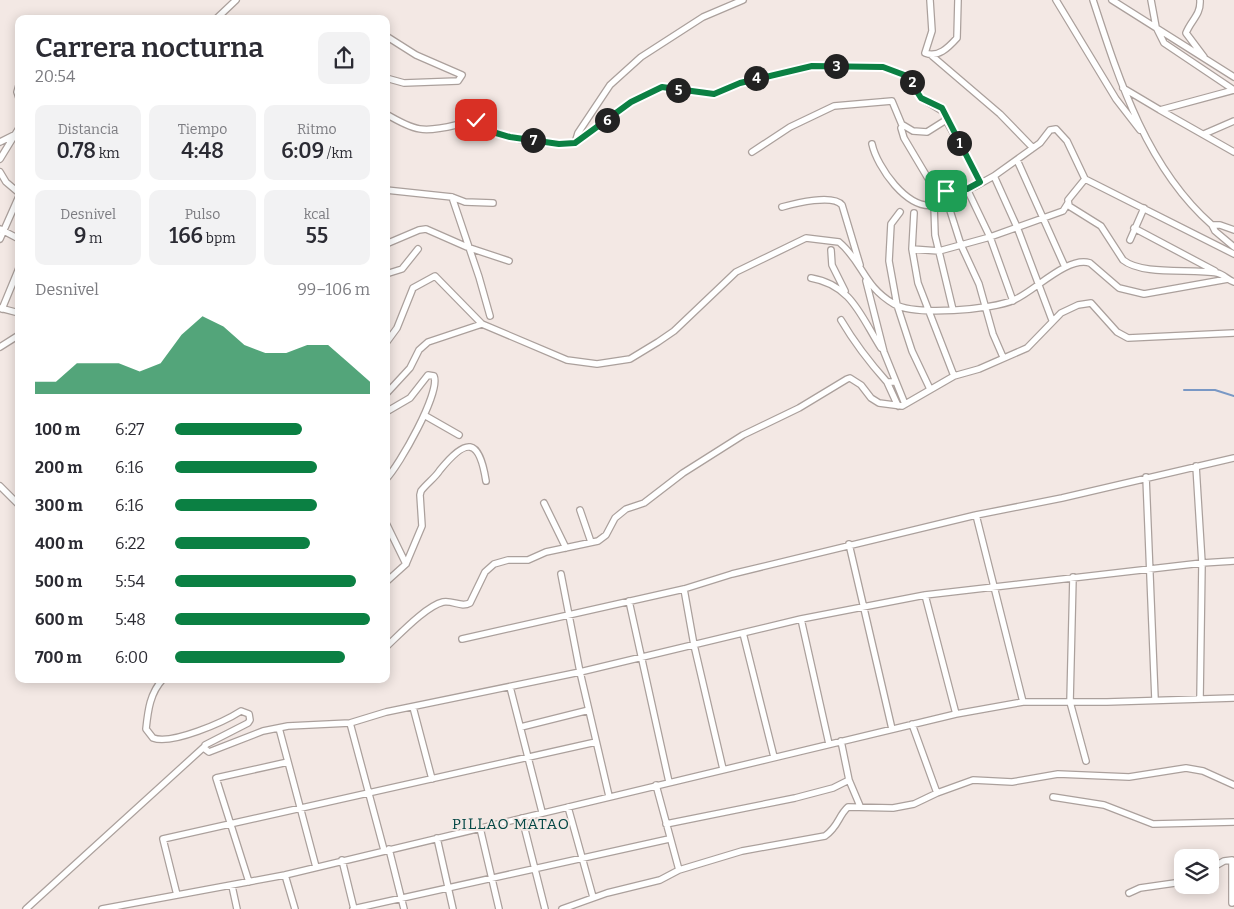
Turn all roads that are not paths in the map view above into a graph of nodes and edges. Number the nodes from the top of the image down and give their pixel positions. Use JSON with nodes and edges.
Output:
{"nodes":[{"id":1,"x":236,"y":0,"type":"edge"},
{"id":2,"x":743,"y":0,"type":"edge"},
{"id":3,"x":930,"y":0,"type":"edge"},
{"id":4,"x":958,"y":0,"type":"edge"},
{"id":5,"x":1056,"y":0,"type":"edge"},
{"id":6,"x":1093,"y":0,"type":"edge"},
{"id":7,"x":1112,"y":0,"type":"edge"},
{"id":8,"x":1151,"y":0,"type":"edge"},
{"id":9,"x":1200,"y":0,"type":"edge"},
{"id":10,"x":220,"y":15,"type":"edge"},
{"id":11,"x":1156,"y":27,"type":"junction"},
{"id":12,"x":390,"y":39,"type":"edge"},
{"id":13,"x":931,"y":54,"type":"junction"},
{"id":14,"x":1208,"y":62,"type":"junction"},
{"id":15,"x":1234,"y":77,"type":"edge"},
{"id":16,"x":390,"y":79,"type":"edge"},
{"id":17,"x":1123,"y":88,"type":"junction"},
{"id":18,"x":1234,"y":90,"type":"edge"},
{"id":19,"x":1160,"y":110,"type":"junction"},
{"id":20,"x":390,"y":116,"type":"edge"},
{"id":21,"x":946,"y":120,"type":"junction"},
{"id":22,"x":1234,"y":121,"type":"edge"},
{"id":23,"x":902,"y":125,"type":"junction"},
{"id":24,"x":15,"y":132,"type":"edge"},
{"id":25,"x":1143,"y":133,"type":"junction"},
{"id":26,"x":15,"y":134,"type":"edge"},
{"id":27,"x":1204,"y":134,"type":"junction"},
{"id":28,"x":0,"y":142,"type":"edge"},
{"id":29,"x":575,"y":143,"type":"junction"},
{"id":30,"x":872,"y":144,"type":"dead end"},
{"id":31,"x":1033,"y":148,"type":"junction"},
{"id":32,"x":752,"y":152,"type":"dead end"},
{"id":33,"x":1234,"y":152,"type":"edge"},
{"id":34,"x":0,"y":159,"type":"edge"},
{"id":35,"x":1017,"y":160,"type":"junction"},
{"id":36,"x":0,"y":172,"type":"edge"},
{"id":37,"x":994,"y":176,"type":"junction"},
{"id":38,"x":1084,"y":179,"type":"junction"},
{"id":39,"x":980,"y":182,"type":"junction"},
{"id":40,"x":967,"y":189,"type":"junction"},
{"id":41,"x":390,"y":190,"type":"edge"},
{"id":42,"x":15,"y":191,"type":"edge"},
{"id":43,"x":452,"y":197,"type":"junction"},
{"id":44,"x":947,"y":201,"type":"junction"},
{"id":45,"x":15,"y":203,"type":"edge"},
{"id":46,"x":492,"y":203,"type":"dead end"},
{"id":47,"x":1068,"y":203,"type":"junction"},
{"id":48,"x":934,"y":205,"type":"junction"},
{"id":49,"x":782,"y":207,"type":"dead end"},
{"id":50,"x":1144,"y":208,"type":"junction"},
{"id":51,"x":900,"y":212,"type":"dead end"},
{"id":52,"x":914,"y":213,"type":"dead end"},
{"id":53,"x":1044,"y":217,"type":"junction"},
{"id":54,"x":1212,"y":225,"type":"junction"},
{"id":55,"x":1017,"y":226,"type":"junction"},
{"id":56,"x":1134,"y":228,"type":"junction"},
{"id":57,"x":2,"y":230,"type":"edge"},
{"id":58,"x":1234,"y":230,"type":"edge"},
{"id":59,"x":15,"y":237,"type":"edge"},
{"id":60,"x":990,"y":237,"type":"junction"},
{"id":61,"x":0,"y":239,"type":"edge"},
{"id":62,"x":1130,"y":240,"type":"dead end"},
{"id":63,"x":390,"y":242,"type":"edge"},
{"id":64,"x":961,"y":245,"type":"junction"},
{"id":65,"x":468,"y":247,"type":"junction"},
{"id":66,"x":1234,"y":247,"type":"edge"},
{"id":67,"x":912,"y":249,"type":"junction"},
{"id":68,"x":418,"y":250,"type":"dead end"},
{"id":69,"x":830,"y":250,"type":"dead end"},
{"id":70,"x":939,"y":251,"type":"junction"},
{"id":71,"x":1234,"y":254,"type":"edge"},
{"id":72,"x":509,"y":261,"type":"dead end"},
{"id":73,"x":860,"y":267,"type":"junction"},
{"id":74,"x":1065,"y":267,"type":"junction"},
{"id":75,"x":390,"y":273,"type":"edge"},
{"id":76,"x":1220,"y":273,"type":"junction"},
{"id":77,"x":15,"y":277,"type":"edge"},
{"id":78,"x":811,"y":278,"type":"dead end"},
{"id":79,"x":1232,"y":280,"type":"edge"},
{"id":80,"x":866,"y":281,"type":"junction"},
{"id":81,"x":1039,"y":285,"type":"junction"},
{"id":82,"x":846,"y":293,"type":"junction"},
{"id":83,"x":1013,"y":301,"type":"junction"},
{"id":84,"x":897,"y":305,"type":"junction"},
{"id":85,"x":984,"y":306,"type":"junction"},
{"id":86,"x":1,"y":309,"type":"edge"},
{"id":87,"x":953,"y":310,"type":"junction"},
{"id":88,"x":928,"y":311,"type":"junction"},
{"id":89,"x":15,"y":312,"type":"edge"},
{"id":90,"x":490,"y":316,"type":"dead end"},
{"id":91,"x":841,"y":320,"type":"dead end"},
{"id":92,"x":1052,"y":320,"type":"junction"},
{"id":93,"x":482,"y":324,"type":"junction"},
{"id":94,"x":1234,"y":333,"type":"edge"},
{"id":95,"x":15,"y":338,"type":"edge"},
{"id":96,"x":390,"y":338,"type":"edge"},
{"id":97,"x":0,"y":347,"type":"edge"},
{"id":98,"x":884,"y":352,"type":"junction"},
{"id":99,"x":1003,"y":357,"type":"junction"},
{"id":100,"x":954,"y":376,"type":"junction"},
{"id":101,"x":887,"y":382,"type":"junction"},
{"id":102,"x":896,"y":382,"type":"junction"},
{"id":103,"x":930,"y":389,"type":"junction"},
{"id":104,"x":390,"y":390,"type":"edge"},
{"id":105,"x":902,"y":405,"type":"junction"},
{"id":106,"x":390,"y":410,"type":"edge"},
{"id":107,"x":424,"y":415,"type":"junction"},
{"id":108,"x":459,"y":435,"type":"dead end"},
{"id":109,"x":1234,"y":458,"type":"edge"},
{"id":110,"x":1196,"y":466,"type":"junction"},
{"id":111,"x":390,"y":475,"type":"edge"},
{"id":112,"x":1146,"y":477,"type":"junction"},
{"id":113,"x":486,"y":481,"type":"dead end"},
{"id":114,"x":0,"y":486,"type":"edge"},
{"id":115,"x":15,"y":501,"type":"edge"},
{"id":116,"x":544,"y":503,"type":"dead end"},
{"id":117,"x":580,"y":510,"type":"dead end"},
{"id":118,"x":976,"y":515,"type":"junction"},
{"id":119,"x":390,"y":532,"type":"edge"},
{"id":120,"x":591,"y":542,"type":"junction"},
{"id":121,"x":849,"y":544,"type":"junction"},
{"id":122,"x":566,"y":548,"type":"junction"},
{"id":123,"x":1234,"y":561,"type":"edge"},
{"id":124,"x":1202,"y":562,"type":"junction"},
{"id":125,"x":406,"y":564,"type":"junction"},
{"id":126,"x":1150,"y":570,"type":"junction"},
{"id":127,"x":561,"y":574,"type":"dead end"},
{"id":128,"x":1073,"y":577,"type":"junction"},
{"id":129,"x":390,"y":578,"type":"edge"},
{"id":130,"x":993,"y":587,"type":"junction"},
{"id":131,"x":684,"y":589,"type":"junction"},
{"id":132,"x":925,"y":595,"type":"junction"},
{"id":133,"x":629,"y":601,"type":"junction"},
{"id":134,"x":863,"y":607,"type":"junction"},
{"id":135,"x":568,"y":614,"type":"junction"},
{"id":136,"x":801,"y":619,"type":"junction"},
{"id":137,"x":743,"y":633,"type":"junction"},
{"id":138,"x":462,"y":639,"type":"dead end"},
{"id":139,"x":390,"y":644,"type":"edge"},
{"id":140,"x":694,"y":645,"type":"junction"},
{"id":141,"x":642,"y":657,"type":"junction"},
{"id":142,"x":580,"y":672,"type":"junction"},
{"id":143,"x":160,"y":683,"type":"edge"},
{"id":144,"x":510,"y":687,"type":"junction"},
{"id":145,"x":1200,"y":698,"type":"junction"},
{"id":146,"x":1234,"y":698,"type":"edge"},
{"id":147,"x":1155,"y":699,"type":"junction"},
{"id":148,"x":1023,"y":702,"type":"junction"},
{"id":149,"x":1070,"y":702,"type":"junction"},
{"id":150,"x":413,"y":707,"type":"junction"},
{"id":151,"x":589,"y":710,"type":"junction"},
{"id":152,"x":956,"y":714,"type":"junction"},
{"id":153,"x":350,"y":722,"type":"junction"},
{"id":154,"x":912,"y":724,"type":"junction"},
{"id":155,"x":521,"y":727,"type":"junction"},
{"id":156,"x":280,"y":728,"type":"junction"},
{"id":157,"x":892,"y":729,"type":"junction"},
{"id":158,"x":841,"y":741,"type":"junction"},
{"id":159,"x":596,"y":742,"type":"junction"},
{"id":160,"x":829,"y":744,"type":"junction"},
{"id":161,"x":204,"y":747,"type":"junction"},
{"id":162,"x":774,"y":757,"type":"junction"},
{"id":163,"x":530,"y":758,"type":"junction"},
{"id":164,"x":1086,"y":761,"type":"dead end"},
{"id":165,"x":288,"y":762,"type":"junction"},
{"id":166,"x":723,"y":769,"type":"junction"},
{"id":167,"x":432,"y":779,"type":"junction"},
{"id":168,"x":849,"y":780,"type":"junction"},
{"id":169,"x":669,"y":782,"type":"junction"},
{"id":170,"x":656,"y":785,"type":"junction"},
{"id":171,"x":1234,"y":785,"type":"edge"},
{"id":172,"x":370,"y":793,"type":"junction"},
{"id":173,"x":937,"y":793,"type":"junction"},
{"id":174,"x":609,"y":796,"type":"junction"},
{"id":175,"x":1053,"y":797,"type":"dead end"},
{"id":176,"x":860,"y":806,"type":"junction"},
{"id":177,"x":299,"y":807,"type":"junction"},
{"id":178,"x":568,"y":807,"type":"junction"},
{"id":179,"x":542,"y":812,"type":"junction"},
{"id":180,"x":522,"y":818,"type":"junction"},
{"id":181,"x":1234,"y":822,"type":"edge"},
{"id":182,"x":232,"y":824,"type":"junction"},
{"id":183,"x":666,"y":824,"type":"junction"},
{"id":184,"x":480,"y":828,"type":"junction"},
{"id":185,"x":437,"y":838,"type":"junction"},
{"id":186,"x":669,"y":839,"type":"junction"},
{"id":187,"x":386,"y":850,"type":"junction"},
{"id":188,"x":342,"y":860,"type":"junction"},
{"id":189,"x":581,"y":860,"type":"junction"},
{"id":190,"x":1219,"y":864,"type":"edge"},
{"id":191,"x":316,"y":867,"type":"junction"},
{"id":192,"x":534,"y":870,"type":"junction"},
{"id":193,"x":679,"y":870,"type":"junction"},
{"id":194,"x":285,"y":875,"type":"junction"},
{"id":195,"x":1233,"y":875,"type":"edge"},
{"id":196,"x":491,"y":879,"type":"junction"},
{"id":197,"x":249,"y":882,"type":"junction"},
{"id":198,"x":1174,"y":883,"type":"edge"},
{"id":199,"x":232,"y":886,"type":"junction"},
{"id":200,"x":447,"y":888,"type":"junction"},
{"id":201,"x":1129,"y":893,"type":"dead end"},
{"id":202,"x":177,"y":894,"type":"junction"},
{"id":203,"x":593,"y":897,"type":"junction"},
{"id":204,"x":400,"y":898,"type":"junction"},
{"id":205,"x":1232,"y":903,"type":"dead end"},
{"id":206,"x":26,"y":909,"type":"edge"},
{"id":207,"x":102,"y":909,"type":"edge"},
{"id":208,"x":238,"y":909,"type":"edge"},
{"id":209,"x":295,"y":909,"type":"edge"},
{"id":210,"x":354,"y":909,"type":"edge"},
{"id":211,"x":404,"y":909,"type":"edge"},
{"id":212,"x":453,"y":909,"type":"edge"},
{"id":213,"x":499,"y":909,"type":"edge"},
{"id":214,"x":545,"y":909,"type":"edge"},
{"id":215,"x":562,"y":909,"type":"edge"}],
"edges":[{"from":1,"to":10,"type":"street"},
{"from":2,"to":29,"type":"street"},
{"from":3,"to":13,"type":"street"},
{"from":4,"to":13,"type":"street"},
{"from":5,"to":25,"type":"street"},
{"from":6,"to":17,"type":"street"},
{"from":7,"to":11,"type":"street"},
{"from":8,"to":11,"type":"street"},
{"from":9,"to":14,"type":"street"},
{"from":11,"to":14,"type":"street"},
{"from":11,"to":18,"type":"street"},
{"from":12,"to":16,"type":"street"},
{"from":13,"to":31,"type":"street"},
{"from":14,"to":15,"type":"street"},
{"from":17,"to":19,"type":"street"},
{"from":17,"to":25,"type":"street"},
{"from":18,"to":19,"type":"street"},
{"from":19,"to":27,"type":"street"},
{"from":20,"to":29,"type":"street"},
{"from":21,"to":23,"type":"street"},
{"from":21,"to":29,"type":"street"},
{"from":21,"to":39,"type":"street"},
{"from":22,"to":27,"type":"street"},
{"from":23,"to":32,"type":"street"},
{"from":23,"to":40,"type":"street"},
{"from":24,"to":28,"type":"street"},
{"from":25,"to":54,"type":"street"},
{"from":26,"to":34,"type":"street"},
{"from":27,"to":33,"type":"street"},
{"from":30,"to":48,"type":"street"},
{"from":31,"to":35,"type":"street"},
{"from":31,"to":38,"type":"street"},
{"from":35,"to":37,"type":"street"},
{"from":35,"to":53,"type":"street"},
{"from":36,"to":42,"type":"street"},
{"from":37,"to":39,"type":"street"},
{"from":37,"to":55,"type":"street"},
{"from":38,"to":47,"type":"street"},
{"from":38,"to":50,"type":"street"},
{"from":39,"to":40,"type":"street"},
{"from":40,"to":44,"type":"street"},
{"from":40,"to":60,"type":"street"},
{"from":41,"to":43,"type":"street"},
{"from":43,"to":46,"type":"street"},
{"from":43,"to":65,"type":"street"},
{"from":44,"to":48,"type":"street"},
{"from":44,"to":64,"type":"street"},
{"from":45,"to":57,"type":"street"},
{"from":47,"to":53,"type":"street"},
{"from":47,"to":76,"type":"street"},
{"from":48,"to":70,"type":"street"},
{"from":49,"to":73,"type":"street"},
{"from":50,"to":56,"type":"street"},
{"from":50,"to":71,"type":"street"},
{"from":51,"to":84,"type":"street"},
{"from":52,"to":67,"type":"street"},
{"from":53,"to":55,"type":"street"},
{"from":53,"to":74,"type":"street"},
{"from":54,"to":58,"type":"street"},
{"from":54,"to":66,"type":"street"},
{"from":55,"to":60,"type":"street"},
{"from":55,"to":81,"type":"street"},
{"from":56,"to":62,"type":"street"},
{"from":56,"to":76,"type":"street"},
{"from":57,"to":59,"type":"street"},
{"from":57,"to":61,"type":"street"},
{"from":60,"to":64,"type":"street"},
{"from":60,"to":83,"type":"street"},
{"from":63,"to":65,"type":"street"},
{"from":64,"to":70,"type":"street"},
{"from":64,"to":85,"type":"street"},
{"from":65,"to":72,"type":"street"},
{"from":65,"to":90,"type":"street"},
{"from":67,"to":70,"type":"street"},
{"from":67,"to":88,"type":"street"},
{"from":68,"to":75,"type":"street"},
{"from":69,"to":82,"type":"street"},
{"from":70,"to":87,"type":"street"},
{"from":73,"to":80,"type":"street"},
{"from":73,"to":93,"type":"street"},
{"from":74,"to":79,"type":"street"},
{"from":74,"to":81,"type":"street"},
{"from":76,"to":79,"type":"street"},
{"from":77,"to":86,"type":"street"},
{"from":78,"to":82,"type":"street"},
{"from":80,"to":84,"type":"street"},
{"from":80,"to":98,"type":"street"},
{"from":81,"to":83,"type":"street"},
{"from":81,"to":92,"type":"street"},
{"from":82,"to":98,"type":"street"},
{"from":83,"to":85,"type":"street"},
{"from":84,"to":88,"type":"street"},
{"from":84,"to":103,"type":"street"},
{"from":85,"to":87,"type":"street"},
{"from":85,"to":99,"type":"street"},
{"from":86,"to":89,"type":"street"},
{"from":87,"to":88,"type":"street"},
{"from":88,"to":100,"type":"street"},
{"from":91,"to":101,"type":"street"},
{"from":92,"to":94,"type":"street"},
{"from":92,"to":99,"type":"street"},
{"from":93,"to":96,"type":"street"},
{"from":93,"to":104,"type":"street"},
{"from":95,"to":97,"type":"street"},
{"from":98,"to":102,"type":"street"},
{"from":99,"to":100,"type":"street"},
{"from":100,"to":103,"type":"street"},
{"from":101,"to":102,"type":"street"},
{"from":101,"to":105,"type":"street"},
{"from":102,"to":105,"type":"street"},
{"from":103,"to":105,"type":"street"},
{"from":105,"to":120,"type":"street"},
{"from":106,"to":107,"type":"street"},
{"from":107,"to":108,"type":"street"},
{"from":107,"to":111,"type":"street"},
{"from":109,"to":110,"type":"street"},
{"from":110,"to":112,"type":"street"},
{"from":110,"to":124,"type":"street"},
{"from":112,"to":118,"type":"street"},
{"from":112,"to":126,"type":"street"},
{"from":113,"to":125,"type":"street"},
{"from":114,"to":115,"type":"street"},
{"from":116,"to":122,"type":"street"},
{"from":117,"to":120,"type":"street"},
{"from":118,"to":121,"type":"street"},
{"from":118,"to":130,"type":"street"},
{"from":119,"to":125,"type":"street"},
{"from":120,"to":122,"type":"street"},
{"from":121,"to":131,"type":"street"},
{"from":121,"to":134,"type":"street"},
{"from":122,"to":139,"type":"street"},
{"from":123,"to":124,"type":"street"},
{"from":124,"to":126,"type":"street"},
{"from":124,"to":145,"type":"street"},
{"from":125,"to":129,"type":"street"},
{"from":126,"to":128,"type":"street"},
{"from":126,"to":147,"type":"street"},
{"from":127,"to":135,"type":"street"},
{"from":128,"to":130,"type":"street"},
{"from":128,"to":149,"type":"street"},
{"from":130,"to":132,"type":"street"},
{"from":130,"to":148,"type":"street"},
{"from":131,"to":133,"type":"street"},
{"from":131,"to":140,"type":"street"},
{"from":132,"to":134,"type":"street"},
{"from":132,"to":152,"type":"street"},
{"from":133,"to":135,"type":"street"},
{"from":133,"to":141,"type":"street"},
{"from":134,"to":136,"type":"street"},
{"from":134,"to":157,"type":"street"},
{"from":135,"to":138,"type":"street"},
{"from":135,"to":142,"type":"street"},
{"from":136,"to":137,"type":"street"},
{"from":136,"to":160,"type":"street"},
{"from":137,"to":140,"type":"street"},
{"from":137,"to":162,"type":"street"},
{"from":140,"to":141,"type":"street"},
{"from":140,"to":166,"type":"street"},
{"from":141,"to":142,"type":"street"},
{"from":141,"to":169,"type":"street"},
{"from":142,"to":144,"type":"street"},
{"from":142,"to":151,"type":"street"},
{"from":143,"to":161,"type":"street"},
{"from":144,"to":150,"type":"street"},
{"from":144,"to":155,"type":"street"},
{"from":145,"to":146,"type":"street"},
{"from":145,"to":147,"type":"street"},
{"from":147,"to":149,"type":"street"},
{"from":148,"to":149,"type":"street"},
{"from":148,"to":152,"type":"street"},
{"from":149,"to":164,"type":"street"},
{"from":150,"to":153,"type":"street"},
{"from":150,"to":167,"type":"street"},
{"from":151,"to":155,"type":"street"},
{"from":151,"to":159,"type":"street"},
{"from":152,"to":154,"type":"street"},
{"from":153,"to":156,"type":"street"},
{"from":153,"to":172,"type":"street"},
{"from":154,"to":157,"type":"street"},
{"from":154,"to":173,"type":"street"},
{"from":155,"to":163,"type":"street"},
{"from":156,"to":161,"type":"street"},
{"from":156,"to":165,"type":"street"},
{"from":157,"to":158,"type":"street"},
{"from":158,"to":160,"type":"street"},
{"from":158,"to":168,"type":"street"},
{"from":159,"to":163,"type":"street"},
{"from":159,"to":174,"type":"street"},
{"from":160,"to":162,"type":"street"},
{"from":161,"to":206,"type":"street"},
{"from":162,"to":166,"type":"street"},
{"from":163,"to":167,"type":"street"},
{"from":163,"to":179,"type":"street"},
{"from":165,"to":177,"type":"street"},
{"from":165,"to":182,"type":"street"},
{"from":166,"to":169,"type":"street"},
{"from":167,"to":172,"type":"street"},
{"from":168,"to":176,"type":"street"},
{"from":168,"to":183,"type":"street"},
{"from":169,"to":170,"type":"street"},
{"from":170,"to":174,"type":"street"},
{"from":170,"to":183,"type":"street"},
{"from":171,"to":173,"type":"street"},
{"from":172,"to":177,"type":"street"},
{"from":172,"to":187,"type":"street"},
{"from":173,"to":176,"type":"street"},
{"from":174,"to":178,"type":"street"},
{"from":175,"to":181,"type":"street"},
{"from":176,"to":193,"type":"street"},
{"from":177,"to":182,"type":"street"},
{"from":177,"to":191,"type":"street"},
{"from":178,"to":179,"type":"street"},
{"from":178,"to":189,"type":"street"},
{"from":179,"to":180,"type":"street"},
{"from":180,"to":184,"type":"street"},
{"from":180,"to":192,"type":"street"},
{"from":182,"to":197,"type":"street"},
{"from":182,"to":202,"type":"street"},
{"from":183,"to":186,"type":"street"},
{"from":184,"to":185,"type":"street"},
{"from":184,"to":196,"type":"street"},
{"from":185,"to":187,"type":"street"},
{"from":185,"to":200,"type":"street"},
{"from":186,"to":189,"type":"street"},
{"from":186,"to":193,"type":"street"},
{"from":187,"to":188,"type":"street"},
{"from":187,"to":204,"type":"street"},
{"from":188,"to":191,"type":"street"},
{"from":188,"to":210,"type":"street"},
{"from":189,"to":192,"type":"street"},
{"from":189,"to":203,"type":"street"},
{"from":190,"to":195,"type":"street"},
{"from":191,"to":194,"type":"street"},
{"from":192,"to":196,"type":"street"},
{"from":192,"to":214,"type":"street"},
{"from":193,"to":203,"type":"street"},
{"from":194,"to":197,"type":"street"},
{"from":194,"to":209,"type":"street"},
{"from":195,"to":205,"type":"street"},
{"from":196,"to":200,"type":"street"},
{"from":196,"to":213,"type":"street"},
{"from":197,"to":199,"type":"street"},
{"from":198,"to":201,"type":"street"},
{"from":199,"to":202,"type":"street"},
{"from":199,"to":208,"type":"street"},
{"from":200,"to":204,"type":"street"},
{"from":200,"to":212,"type":"street"},
{"from":202,"to":207,"type":"street"},
{"from":203,"to":215,"type":"street"},
{"from":204,"to":210,"type":"street"},
{"from":204,"to":211,"type":"street"}]}
